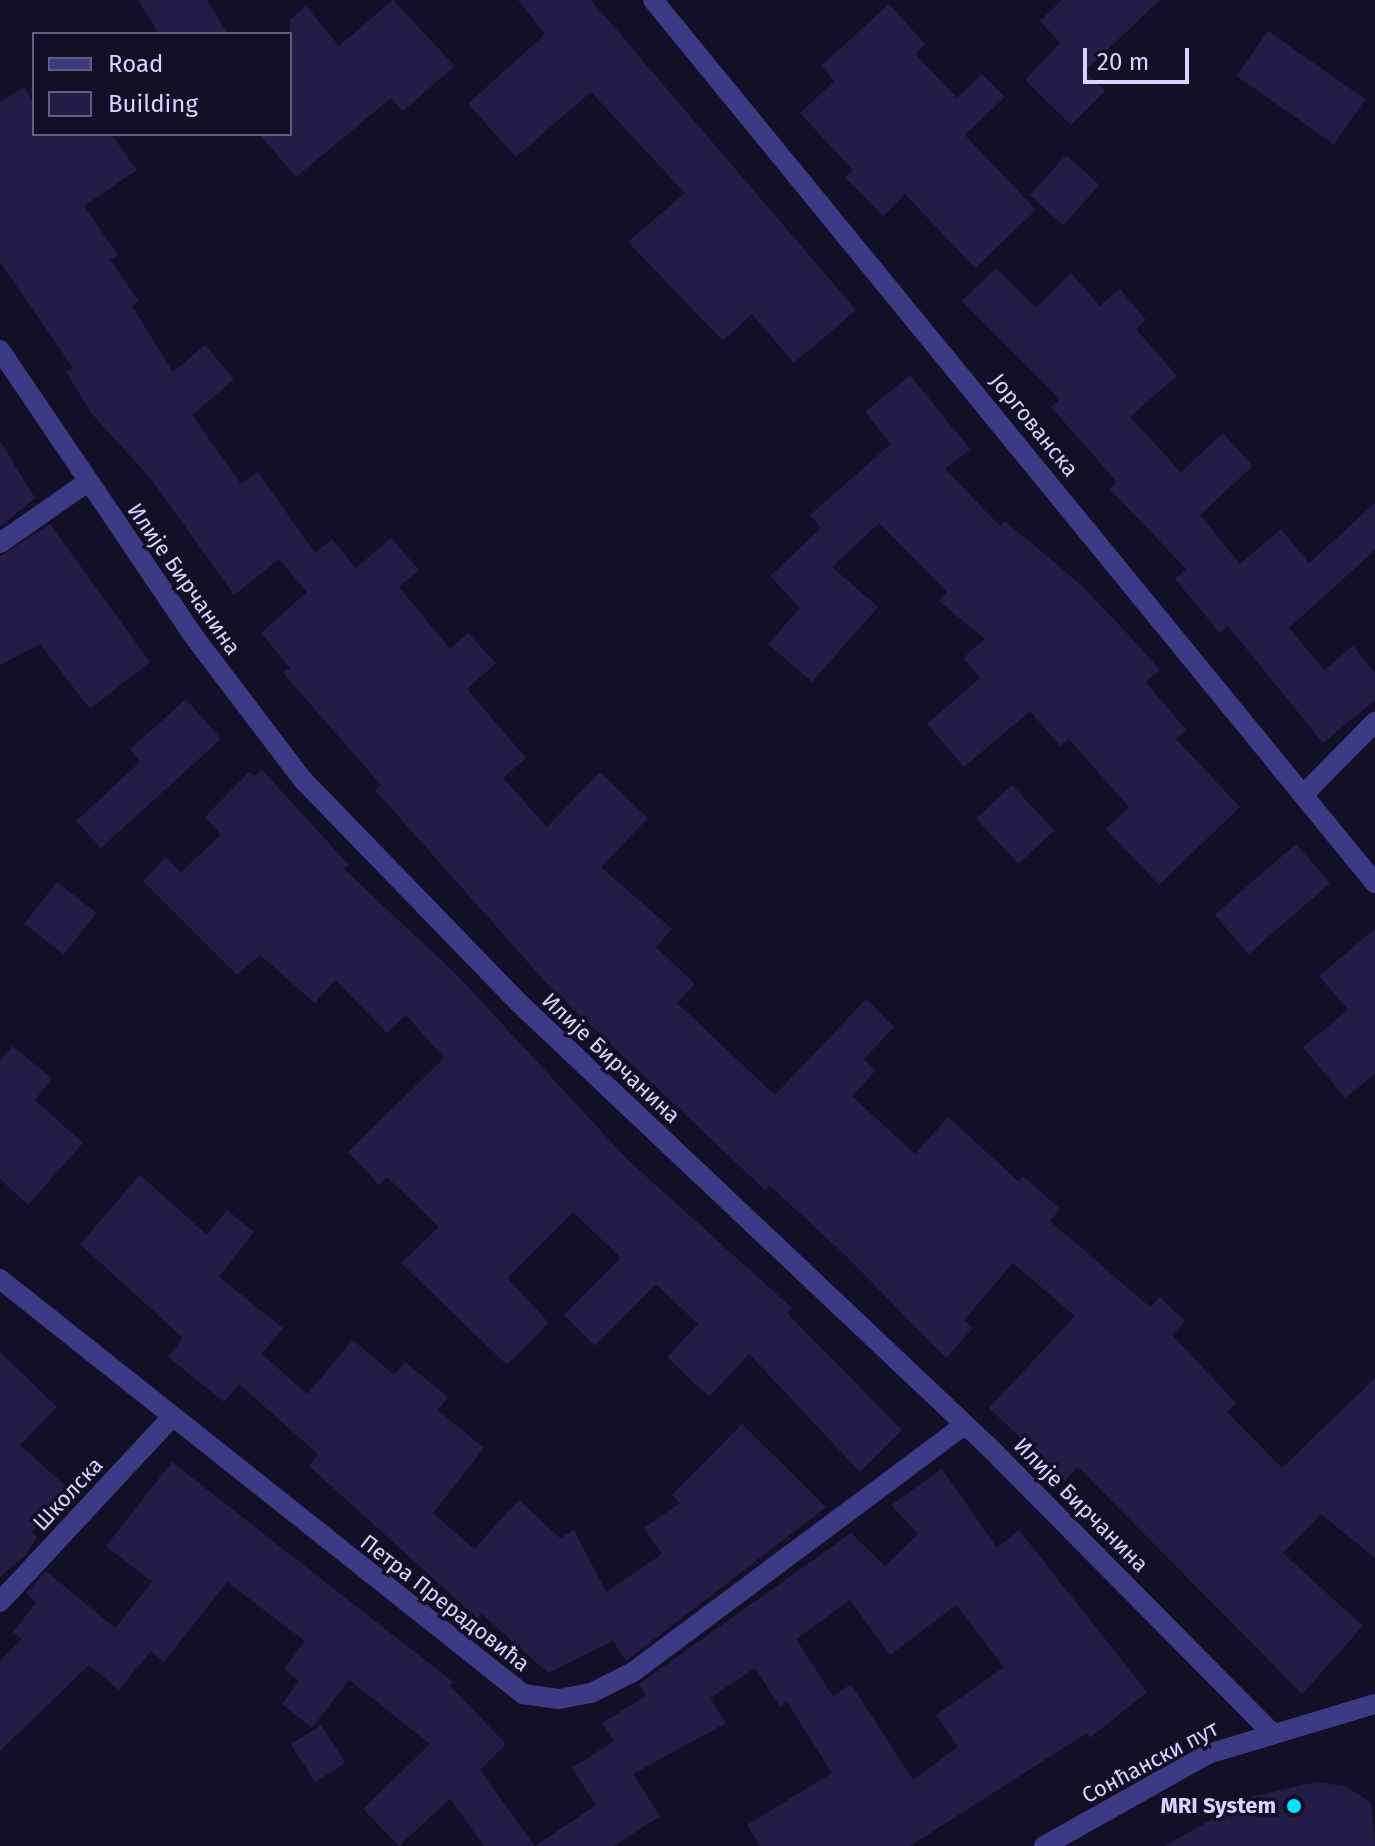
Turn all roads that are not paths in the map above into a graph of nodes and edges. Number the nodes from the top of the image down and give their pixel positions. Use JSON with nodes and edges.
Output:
{"nodes":[{"id":1,"x":653,"y":0,"type":"edge"},
{"id":2,"x":0,"y":350,"type":"edge"},
{"id":3,"x":86,"y":483,"type":"junction"},
{"id":4,"x":0,"y":543,"type":"edge"},
{"id":5,"x":1375,"y":722,"type":"edge"},
{"id":6,"x":1305,"y":793,"type":"junction"},
{"id":7,"x":1375,"y":883,"type":"edge"},
{"id":8,"x":0,"y":1279,"type":"edge"},
{"id":9,"x":170,"y":1419,"type":"junction"},
{"id":10,"x":963,"y":1426,"type":"junction"},
{"id":11,"x":0,"y":1602,"type":"edge"},
{"id":12,"x":1375,"y":1704,"type":"edge"},
{"id":13,"x":1270,"y":1731,"type":"junction"},
{"id":14,"x":1044,"y":1846,"type":"edge"}],
"edges":[{"from":1,"to":6,"type":"street","name":"Јоргованска"},
{"from":2,"to":3,"type":"street","name":"Илије Бирчанина"},
{"from":3,"to":4,"type":"street"},
{"from":3,"to":10,"type":"street","name":"Илије Бирчанина"},
{"from":5,"to":6,"type":"street"},
{"from":6,"to":7,"type":"street","name":"Јоргованска"},
{"from":8,"to":9,"type":"street","name":"Петра Прерадовића"},
{"from":9,"to":10,"type":"street","name":"Петра Прерадовића"},
{"from":9,"to":11,"type":"street","name":"Школска"},
{"from":10,"to":13,"type":"street","name":"Илије Бирчанина"},
{"from":12,"to":13,"type":"street","name":"Сонћански пут"},
{"from":13,"to":14,"type":"street","name":"Сонћански пут"}]}
